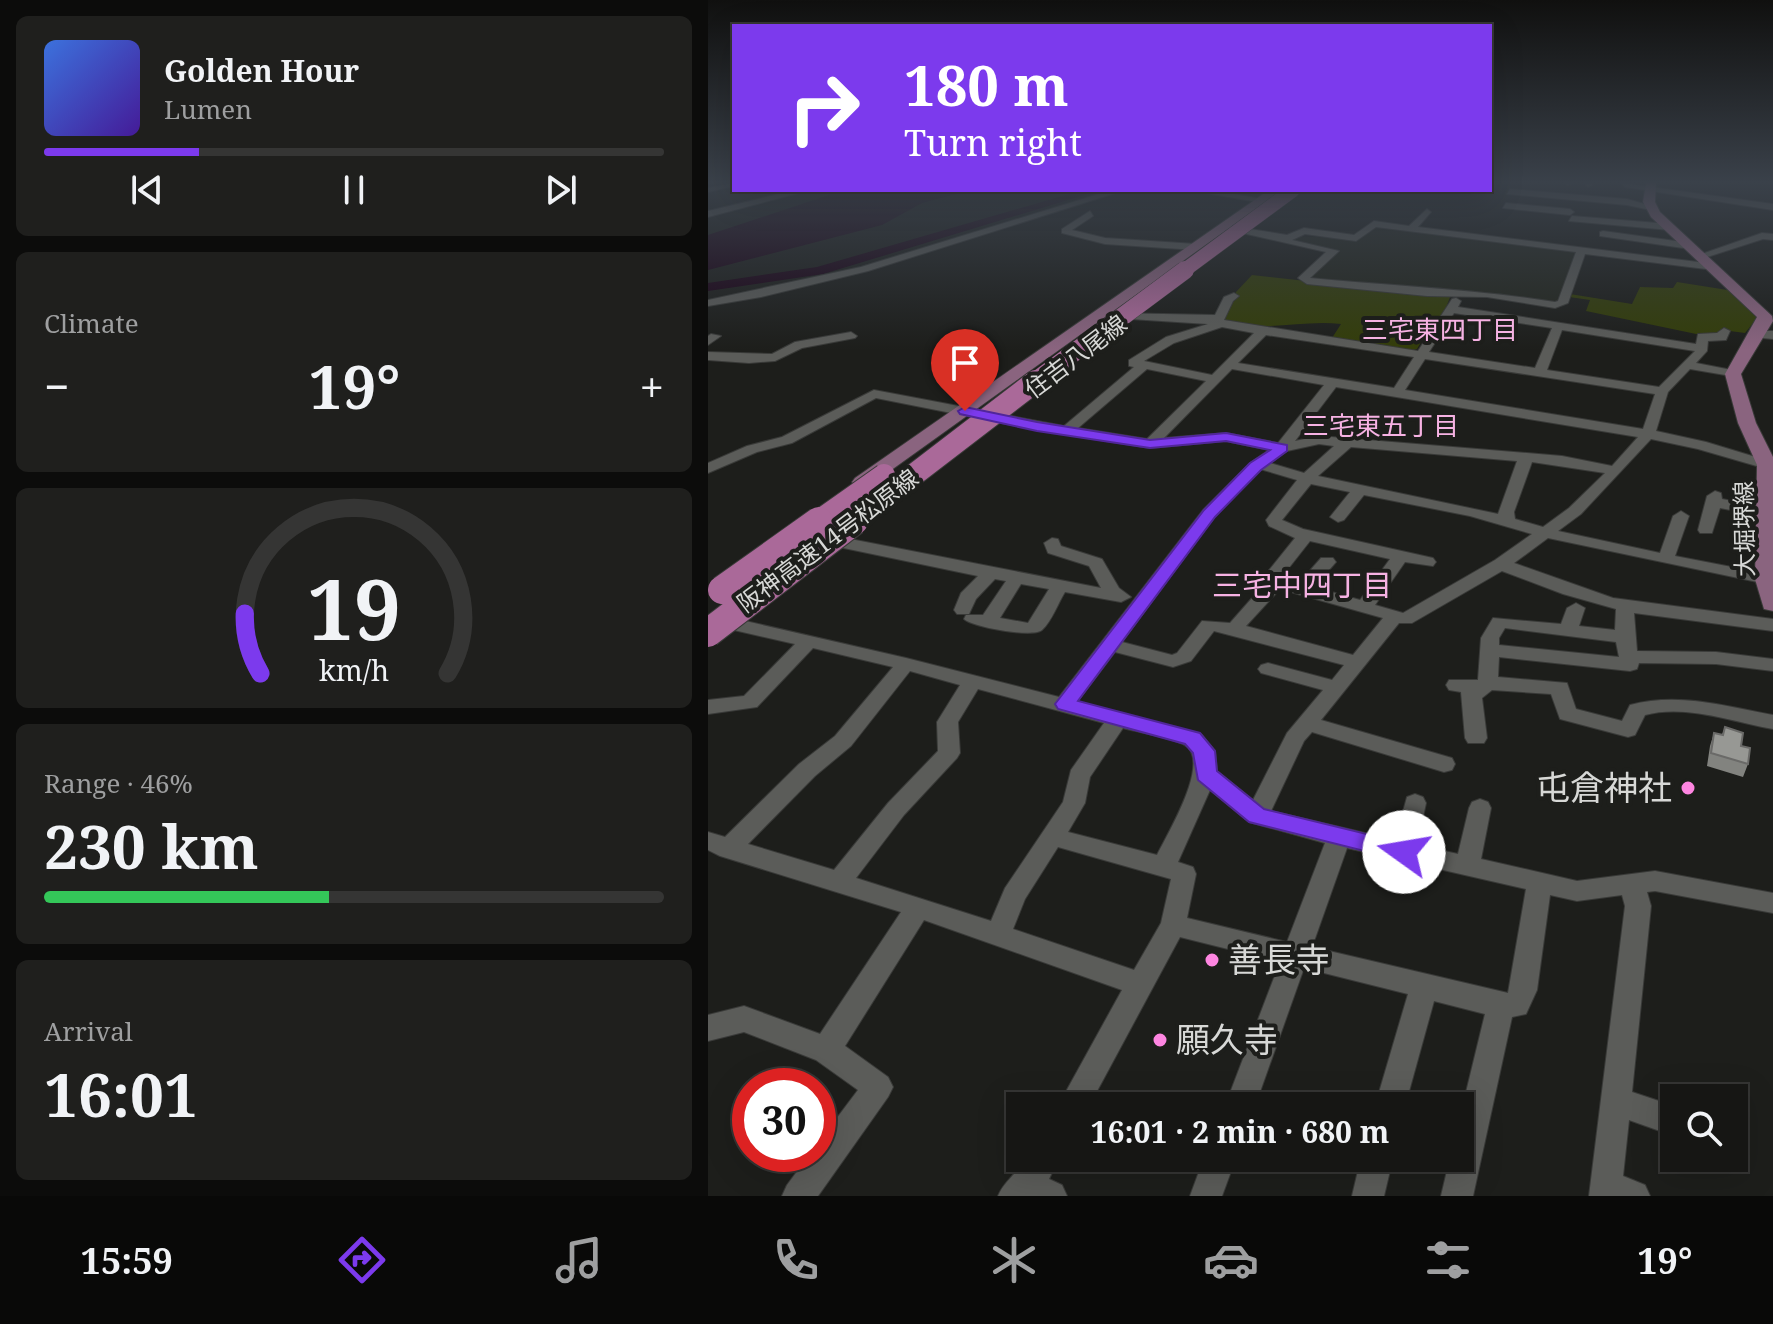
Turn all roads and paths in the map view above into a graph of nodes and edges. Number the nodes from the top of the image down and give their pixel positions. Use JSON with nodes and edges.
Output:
{"nodes":[{"id":1,"x":962,"y":239,"type":"edge"},
{"id":2,"x":1096,"y":239,"type":"edge"},
{"id":3,"x":1212,"y":239,"type":"edge"},
{"id":4,"x":1213,"y":239,"type":"edge"},
{"id":5,"x":1222,"y":239,"type":"edge"},
{"id":6,"x":1227,"y":239,"type":"edge"},
{"id":7,"x":1287,"y":239,"type":"edge"},
{"id":8,"x":1491,"y":239,"type":"edge"},
{"id":9,"x":1624,"y":239,"type":"edge"},
{"id":10,"x":1683,"y":239,"type":"edge"},
{"id":11,"x":1753,"y":239,"type":"edge"},
{"id":12,"x":1196,"y":247,"type":"junction"},
{"id":13,"x":1581,"y":251,"type":"junction"},
{"id":14,"x":1701,"y":256,"type":"junction"},
{"id":15,"x":1462,"y":292,"type":"junction"},
{"id":16,"x":1234,"y":296,"type":"dead end"},
{"id":17,"x":708,"y":303,"type":"edge"},
{"id":18,"x":1451,"y":309,"type":"junction"},
{"id":19,"x":1105,"y":313,"type":"junction"},
{"id":20,"x":1130,"y":317,"type":"junction"},
{"id":21,"x":1214,"y":322,"type":"junction"},
{"id":22,"x":1559,"y":324,"type":"junction"},
{"id":23,"x":1263,"y":331,"type":"junction"},
{"id":24,"x":1724,"y":331,"type":"dead end"},
{"id":25,"x":1764,"y":335,"type":"edge"},
{"id":26,"x":851,"y":336,"type":"dead end"},
{"id":27,"x":1701,"y":348,"type":"junction"},
{"id":28,"x":708,"y":356,"type":"edge"},
{"id":29,"x":1421,"y":356,"type":"junction"},
{"id":30,"x":1228,"y":365,"type":"junction"},
{"id":31,"x":1688,"y":365,"type":"junction"},
{"id":32,"x":1143,"y":366,"type":"junction"},
{"id":33,"x":1539,"y":373,"type":"junction"},
{"id":34,"x":1733,"y":374,"type":"junction"},
{"id":35,"x":1215,"y":379,"type":"junction"},
{"id":36,"x":1333,"y":382,"type":"junction"},
{"id":37,"x":1662,"y":391,"type":"junction"},
{"id":38,"x":1397,"y":393,"type":"junction"},
{"id":39,"x":965,"y":411,"type":"junction"},
{"id":40,"x":995,"y":417,"type":"junction"},
{"id":41,"x":1068,"y":430,"type":"junction"},
{"id":42,"x":1648,"y":434,"type":"junction"},
{"id":43,"x":1347,"y":443,"type":"junction"},
{"id":44,"x":1150,"y":444,"type":"junction"},
{"id":45,"x":1282,"y":448,"type":"junction"},
{"id":46,"x":1526,"y":457,"type":"junction"},
{"id":47,"x":1262,"y":465,"type":"junction"},
{"id":48,"x":1767,"y":465,"type":"junction"},
{"id":49,"x":708,"y":469,"type":"edge"},
{"id":50,"x":1616,"y":471,"type":"junction"},
{"id":51,"x":1310,"y":479,"type":"junction"},
{"id":52,"x":1360,"y":489,"type":"junction"},
{"id":53,"x":1767,"y":512,"type":"junction"},
{"id":54,"x":1681,"y":516,"type":"dead end"},
{"id":55,"x":1338,"y":517,"type":"dead end"},
{"id":56,"x":1508,"y":522,"type":"junction"},
{"id":57,"x":1706,"y":530,"type":"dead end"},
{"id":58,"x":1541,"y":533,"type":"junction"},
{"id":59,"x":1303,"y":534,"type":"junction"},
{"id":60,"x":840,"y":542,"type":"junction"},
{"id":61,"x":1052,"y":543,"type":"dead end"},
{"id":62,"x":1401,"y":556,"type":"junction"},
{"id":63,"x":1666,"y":558,"type":"junction"},
{"id":64,"x":1327,"y":562,"type":"dead end"},
{"id":65,"x":1427,"y":562,"type":"dead end"},
{"id":66,"x":1501,"y":564,"type":"junction"},
{"id":67,"x":992,"y":572,"type":"junction"},
{"id":68,"x":1017,"y":577,"type":"junction"},
{"id":69,"x":1769,"y":580,"type":"edge"},
{"id":70,"x":1276,"y":582,"type":"junction"},
{"id":71,"x":1060,"y":585,"type":"junction"},
{"id":72,"x":1302,"y":590,"type":"junction"},
{"id":73,"x":715,"y":592,"type":"edge"},
{"id":74,"x":1131,"y":600,"type":"junction"},
{"id":75,"x":1773,"y":604,"type":"edge"},
{"id":76,"x":1625,"y":605,"type":"junction"},
{"id":77,"x":1364,"y":608,"type":"junction"},
{"id":78,"x":1576,"y":608,"type":"dead end"},
{"id":79,"x":975,"y":617,"type":"junction"},
{"id":80,"x":1394,"y":617,"type":"junction"},
{"id":81,"x":714,"y":623,"type":"edge"},
{"id":82,"x":1773,"y":625,"type":"edge"},
{"id":83,"x":1234,"y":629,"type":"junction"},
{"id":84,"x":1569,"y":629,"type":"junction"},
{"id":85,"x":708,"y":640,"type":"edge"},
{"id":86,"x":809,"y":641,"type":"junction"},
{"id":87,"x":1110,"y":645,"type":"junction"},
{"id":88,"x":1626,"y":647,"type":"junction"},
{"id":89,"x":1489,"y":651,"type":"junction"},
{"id":90,"x":1357,"y":662,"type":"junction"},
{"id":91,"x":906,"y":664,"type":"junction"},
{"id":92,"x":1773,"y":665,"type":"edge"},
{"id":93,"x":1268,"y":669,"type":"dead end"},
{"id":94,"x":974,"y":681,"type":"junction"},
{"id":95,"x":1338,"y":688,"type":"junction"},
{"id":96,"x":1472,"y":688,"type":"junction"},
{"id":97,"x":1065,"y":704,"type":"junction"},
{"id":98,"x":708,"y":707,"type":"edge"},
{"id":99,"x":1118,"y":719,"type":"junction"},
{"id":100,"x":1773,"y":722,"type":"edge"},
{"id":101,"x":1307,"y":723,"type":"junction"},
{"id":102,"x":1476,"y":738,"type":"dead end"},
{"id":103,"x":1444,"y":764,"type":"dead end"},
{"id":104,"x":1206,"y":774,"type":"junction"},
{"id":105,"x":1415,"y":803,"type":"dead end"},
{"id":106,"x":1480,"y":808,"type":"dead end"},
{"id":107,"x":1257,"y":816,"type":"junction"},
{"id":108,"x":1054,"y":837,"type":"junction"},
{"id":109,"x":1339,"y":837,"type":"junction"},
{"id":110,"x":713,"y":844,"type":"edge"},
{"id":111,"x":1404,"y":852,"type":"junction"},
{"id":112,"x":1467,"y":866,"type":"junction"},
{"id":113,"x":1164,"y":867,"type":"junction"},
{"id":114,"x":1540,"y":882,"type":"junction"},
{"id":115,"x":838,"y":883,"type":"junction"},
{"id":116,"x":1632,"y":885,"type":"junction"},
{"id":117,"x":1773,"y":903,"type":"edge"},
{"id":118,"x":918,"y":907,"type":"junction"},
{"id":119,"x":1173,"y":925,"type":"junction"},
{"id":120,"x":998,"y":935,"type":"junction"},
{"id":121,"x":1297,"y":957,"type":"junction"},
{"id":122,"x":1141,"y":985,"type":"junction"},
{"id":123,"x":1424,"y":986,"type":"junction"},
{"id":124,"x":1501,"y":1005,"type":"junction"},
{"id":125,"x":708,"y":1028,"type":"edge"},
{"id":126,"x":826,"y":1050,"type":"junction"},
{"id":127,"x":1081,"y":1092,"type":"edge"},
{"id":128,"x":1245,"y":1092,"type":"edge"},
{"id":129,"x":1394,"y":1092,"type":"edge"},
{"id":130,"x":1616,"y":1101,"type":"junction"},
{"id":131,"x":1660,"y":1116,"type":"edge"},
{"id":132,"x":1215,"y":1172,"type":"edge"},
{"id":133,"x":1374,"y":1172,"type":"edge"},
{"id":134,"x":1615,"y":1193,"type":"edge"},
{"id":135,"x":798,"y":1196,"type":"edge"},
{"id":136,"x":1206,"y":1196,"type":"edge"},
{"id":137,"x":1368,"y":1196,"type":"edge"},
{"id":138,"x":1457,"y":1196,"type":"edge"}],
"edges":[{"from":1,"to":17,"type":"street"},
{"from":2,"to":12,"type":"street"},
{"from":3,"to":73,"type":"highway","name":"阪神高速14号松原線","bridge":true},
{"from":4,"to":12,"type":"main road","name":"住吉八尾線"},
{"from":5,"to":20,"type":"main road","name":"住吉八尾線"},
{"from":6,"to":81,"type":"highway","bridge":true},
{"from":7,"to":15,"type":"street"},
{"from":8,"to":13,"type":"street"},
{"from":9,"to":14,"type":"street"},
{"from":10,"to":14,"type":"main road"},
{"from":11,"to":14,"type":"street"},
{"from":12,"to":19,"type":"main road","name":"住吉八尾線"},
{"from":13,"to":14,"type":"street"},
{"from":13,"to":15,"type":"street"},
{"from":14,"to":25,"type":"main road"},
{"from":15,"to":18,"type":"street"},
{"from":16,"to":21,"type":"street"},
{"from":18,"to":22,"type":"street"},
{"from":18,"to":29,"type":"street"},
{"from":19,"to":20,"type":"street"},
{"from":19,"to":39,"type":"main road","name":"住吉八尾線"},
{"from":20,"to":21,"type":"street"},
{"from":20,"to":40,"type":"main road","name":"住吉八尾線"},
{"from":21,"to":23,"type":"street"},
{"from":21,"to":32,"type":"street"},
{"from":22,"to":27,"type":"street"},
{"from":22,"to":33,"type":"street"},
{"from":23,"to":29,"type":"street"},
{"from":23,"to":30,"type":"street"},
{"from":24,"to":27,"type":"street"},
{"from":25,"to":34,"type":"main road"},
{"from":26,"to":28,"type":"street"},
{"from":27,"to":31,"type":"street"},
{"from":29,"to":33,"type":"street"},
{"from":29,"to":38,"type":"street"},
{"from":30,"to":35,"type":"street"},
{"from":30,"to":36,"type":"street"},
{"from":31,"to":34,"type":"street"},
{"from":31,"to":37,"type":"street"},
{"from":32,"to":35,"type":"street"},
{"from":32,"to":41,"type":"street"},
{"from":33,"to":37,"type":"street"},
{"from":34,"to":48,"type":"main road","name":"大堀堺線"},
{"from":35,"to":44,"type":"street"},
{"from":36,"to":38,"type":"street"},
{"from":36,"to":45,"type":"street"},
{"from":37,"to":42,"type":"street"},
{"from":38,"to":42,"type":"street"},
{"from":39,"to":40,"type":"street"},
{"from":39,"to":49,"type":"street"},
{"from":39,"to":73,"type":"main road","name":"住吉八尾線"},
{"from":40,"to":41,"type":"street"},
{"from":40,"to":60,"type":"main road","name":"住吉八尾線"},
{"from":41,"to":44,"type":"street"},
{"from":42,"to":48,"type":"street"},
{"from":42,"to":50,"type":"street"},
{"from":43,"to":45,"type":"street"},
{"from":43,"to":46,"type":"street"},
{"from":43,"to":51,"type":"street"},
{"from":44,"to":45,"type":"street"},
{"from":45,"to":47,"type":"street"},
{"from":46,"to":50,"type":"street"},
{"from":46,"to":56,"type":"street"},
{"from":47,"to":51,"type":"street"},
{"from":47,"to":74,"type":"street"},
{"from":48,"to":53,"type":"main road","name":"大堀堺線"},
{"from":50,"to":58,"type":"street"},
{"from":51,"to":52,"type":"street"},
{"from":51,"to":59,"type":"street"},
{"from":52,"to":55,"type":"street"},
{"from":52,"to":56,"type":"street"},
{"from":53,"to":57,"type":"street"},
{"from":53,"to":69,"type":"main road","name":"大堀堺線"},
{"from":54,"to":63,"type":"street"},
{"from":56,"to":58,"type":"street"},
{"from":58,"to":63,"type":"street"},
{"from":58,"to":66,"type":"street"},
{"from":59,"to":62,"type":"street"},
{"from":59,"to":70,"type":"street"},
{"from":60,"to":67,"type":"street"},
{"from":60,"to":81,"type":"main road","name":"住吉八尾線"},
{"from":61,"to":74,"type":"street"},
{"from":62,"to":65,"type":"street"},
{"from":62,"to":77,"type":"street"},
{"from":63,"to":69,"type":"street"},
{"from":64,"to":72,"type":"street"},
{"from":66,"to":76,"type":"street"},
{"from":66,"to":80,"type":"street"},
{"from":67,"to":68,"type":"street"},
{"from":67,"to":79,"type":"street"},
{"from":68,"to":71,"type":"street"},
{"from":68,"to":79,"type":"street"},
{"from":69,"to":75,"type":"main road","name":"大堀堺線"},
{"from":70,"to":72,"type":"street"},
{"from":70,"to":83,"type":"street"},
{"from":71,"to":74,"type":"street"},
{"from":71,"to":79,"type":"street"},
{"from":72,"to":77,"type":"street"},
{"from":74,"to":87,"type":"street"},
{"from":76,"to":82,"type":"street"},
{"from":76,"to":88,"type":"street"},
{"from":77,"to":80,"type":"street"},
{"from":78,"to":84,"type":"street"},
{"from":80,"to":90,"type":"street"},
{"from":81,"to":85,"type":"main road","name":"住吉八尾線"},
{"from":81,"to":86,"type":"street"},
{"from":83,"to":87,"type":"street"},
{"from":83,"to":90,"type":"street"},
{"from":84,"to":88,"type":"street"},
{"from":84,"to":89,"type":"street"},
{"from":86,"to":91,"type":"street"},
{"from":86,"to":98,"type":"street"},
{"from":87,"to":97,"type":"street"},
{"from":88,"to":89,"type":"street"},
{"from":88,"to":92,"type":"street"},
{"from":89,"to":96,"type":"street"},
{"from":90,"to":95,"type":"street"},
{"from":91,"to":94,"type":"street"},
{"from":91,"to":110,"type":"street"},
{"from":93,"to":95,"type":"street"},
{"from":94,"to":97,"type":"street"},
{"from":94,"to":115,"type":"street"},
{"from":95,"to":101,"type":"street"},
{"from":96,"to":100,"type":"street"},
{"from":96,"to":102,"type":"street"},
{"from":97,"to":99,"type":"street"},
{"from":99,"to":104,"type":"street"},
{"from":99,"to":108,"type":"street"},
{"from":101,"to":103,"type":"street"},
{"from":101,"to":107,"type":"street"},
{"from":104,"to":107,"type":"street"},
{"from":104,"to":113,"type":"street"},
{"from":105,"to":111,"type":"street"},
{"from":106,"to":112,"type":"street"},
{"from":107,"to":109,"type":"street"},
{"from":108,"to":113,"type":"street"},
{"from":108,"to":120,"type":"street"},
{"from":109,"to":111,"type":"street"},
{"from":109,"to":121,"type":"street"},
{"from":110,"to":115,"type":"street"},
{"from":111,"to":112,"type":"street"},
{"from":112,"to":114,"type":"street"},
{"from":113,"to":119,"type":"street"},
{"from":114,"to":116,"type":"street"},
{"from":114,"to":124,"type":"street"},
{"from":115,"to":118,"type":"street"},
{"from":116,"to":117,"type":"street"},
{"from":116,"to":130,"type":"street"},
{"from":118,"to":120,"type":"street"},
{"from":118,"to":126,"type":"street"},
{"from":119,"to":121,"type":"street"},
{"from":119,"to":122,"type":"street"},
{"from":120,"to":122,"type":"street"},
{"from":121,"to":123,"type":"street"},
{"from":121,"to":128,"type":"street"},
{"from":122,"to":127,"type":"street"},
{"from":123,"to":124,"type":"street"},
{"from":123,"to":129,"type":"street"},
{"from":124,"to":138,"type":"street"},
{"from":125,"to":126,"type":"street"},
{"from":126,"to":135,"type":"street"},
{"from":130,"to":131,"type":"street"},
{"from":130,"to":134,"type":"street"},
{"from":132,"to":136,"type":"street"},
{"from":133,"to":137,"type":"street"}]}
